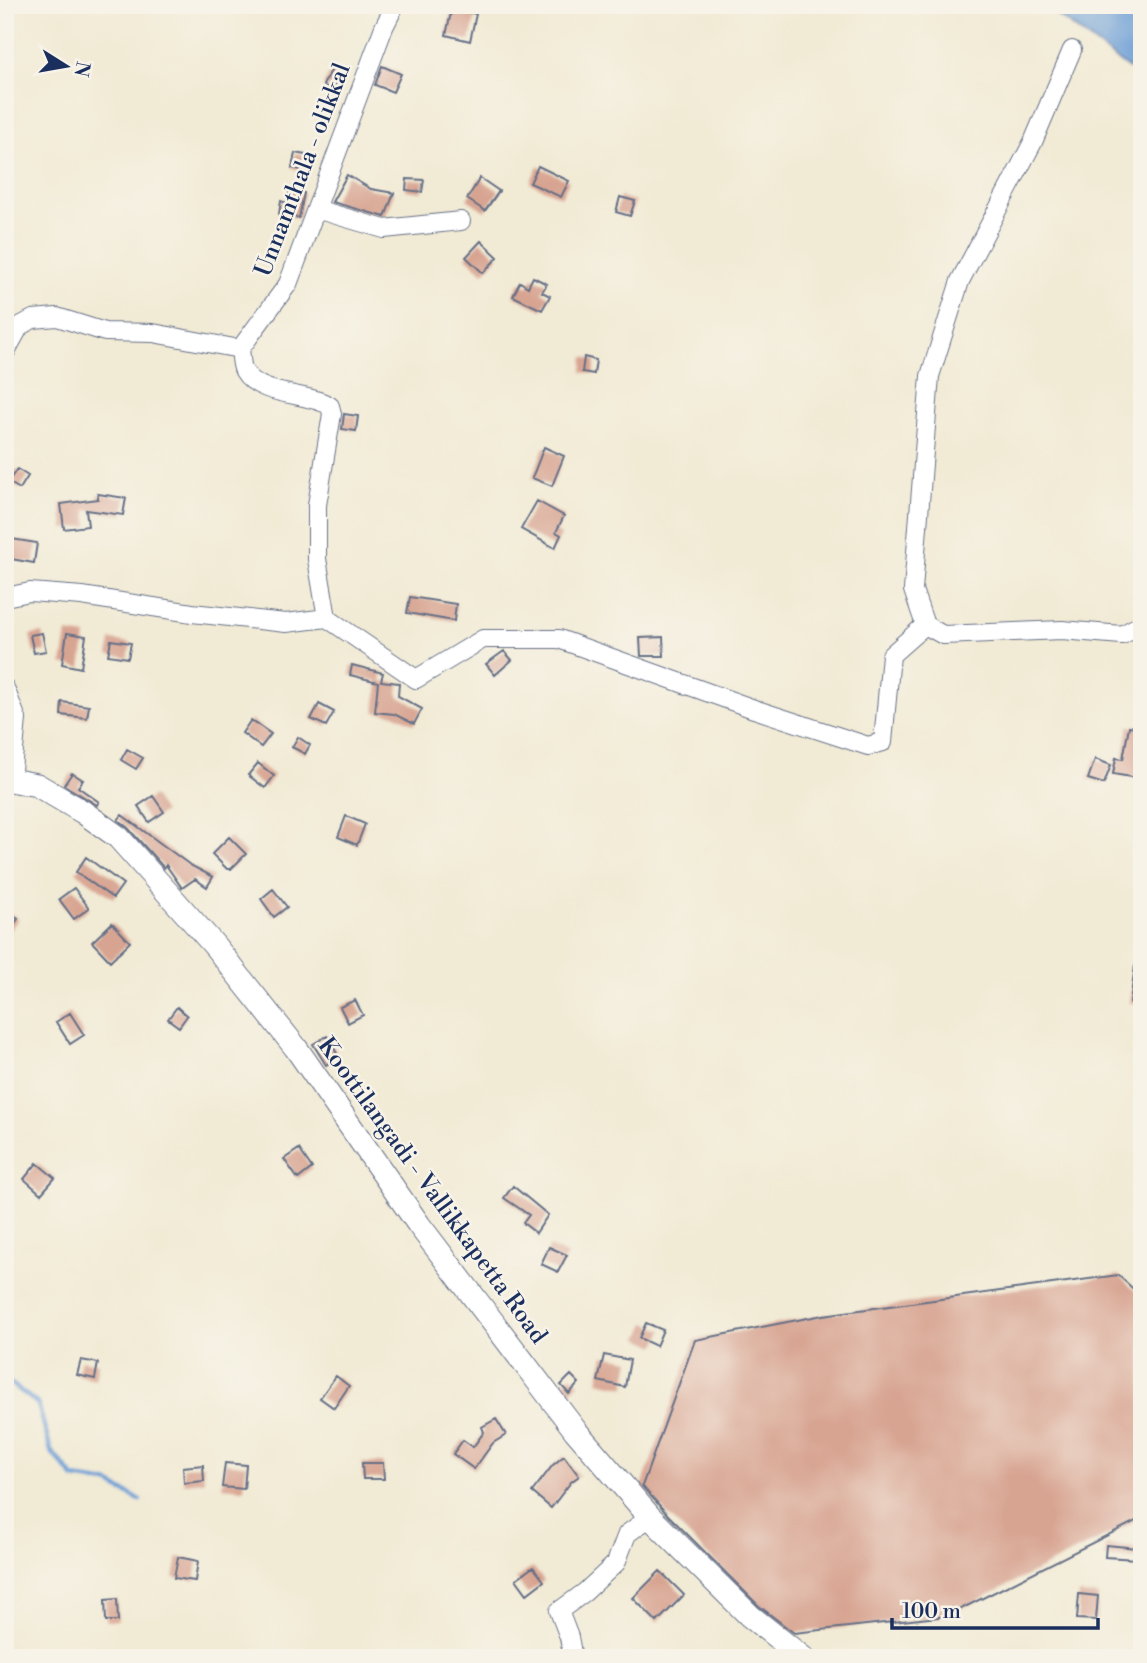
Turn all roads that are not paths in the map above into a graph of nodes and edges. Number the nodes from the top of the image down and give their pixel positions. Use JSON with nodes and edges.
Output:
{"nodes":[{"id":1,"x":395,"y":5,"type":"edge"},
{"id":2,"x":1072,"y":50,"type":"dead end"},
{"id":3,"x":316,"y":209,"type":"junction"},
{"id":4,"x":461,"y":221,"type":"dead end"},
{"id":5,"x":240,"y":349,"type":"junction"},
{"id":6,"x":5,"y":353,"type":"edge"},
{"id":7,"x":5,"y":597,"type":"edge"},
{"id":8,"x":327,"y":618,"type":"junction"},
{"id":9,"x":1142,"y":624,"type":"edge"},
{"id":10,"x":925,"y":625,"type":"junction"},
{"id":11,"x":5,"y":688,"type":"edge"},
{"id":12,"x":8,"y":779,"type":"edge"},
{"id":13,"x":650,"y":1517,"type":"junction"},
{"id":14,"x":573,"y":1658,"type":"edge"},
{"id":15,"x":803,"y":1658,"type":"edge"}],
"edges":[{"from":1,"to":3,"type":"street","name":"Unnamthala - olikkal"},
{"from":2,"to":10,"type":"street"},
{"from":3,"to":4,"type":"street"},
{"from":3,"to":5,"type":"street","name":"Unnamthala - olikkal"},
{"from":5,"to":6,"type":"street"},
{"from":5,"to":8,"type":"street"},
{"from":7,"to":8,"type":"street"},
{"from":8,"to":10,"type":"street"},
{"from":9,"to":10,"type":"street"},
{"from":11,"to":12,"type":"street"},
{"from":12,"to":13,"type":"main road","name":"Koottilangadi - Vallikkapetta Road"},
{"from":13,"to":14,"type":"street"},
{"from":13,"to":15,"type":"main road","name":"Koottilangadi - Vallikkapetta Road"}]}
